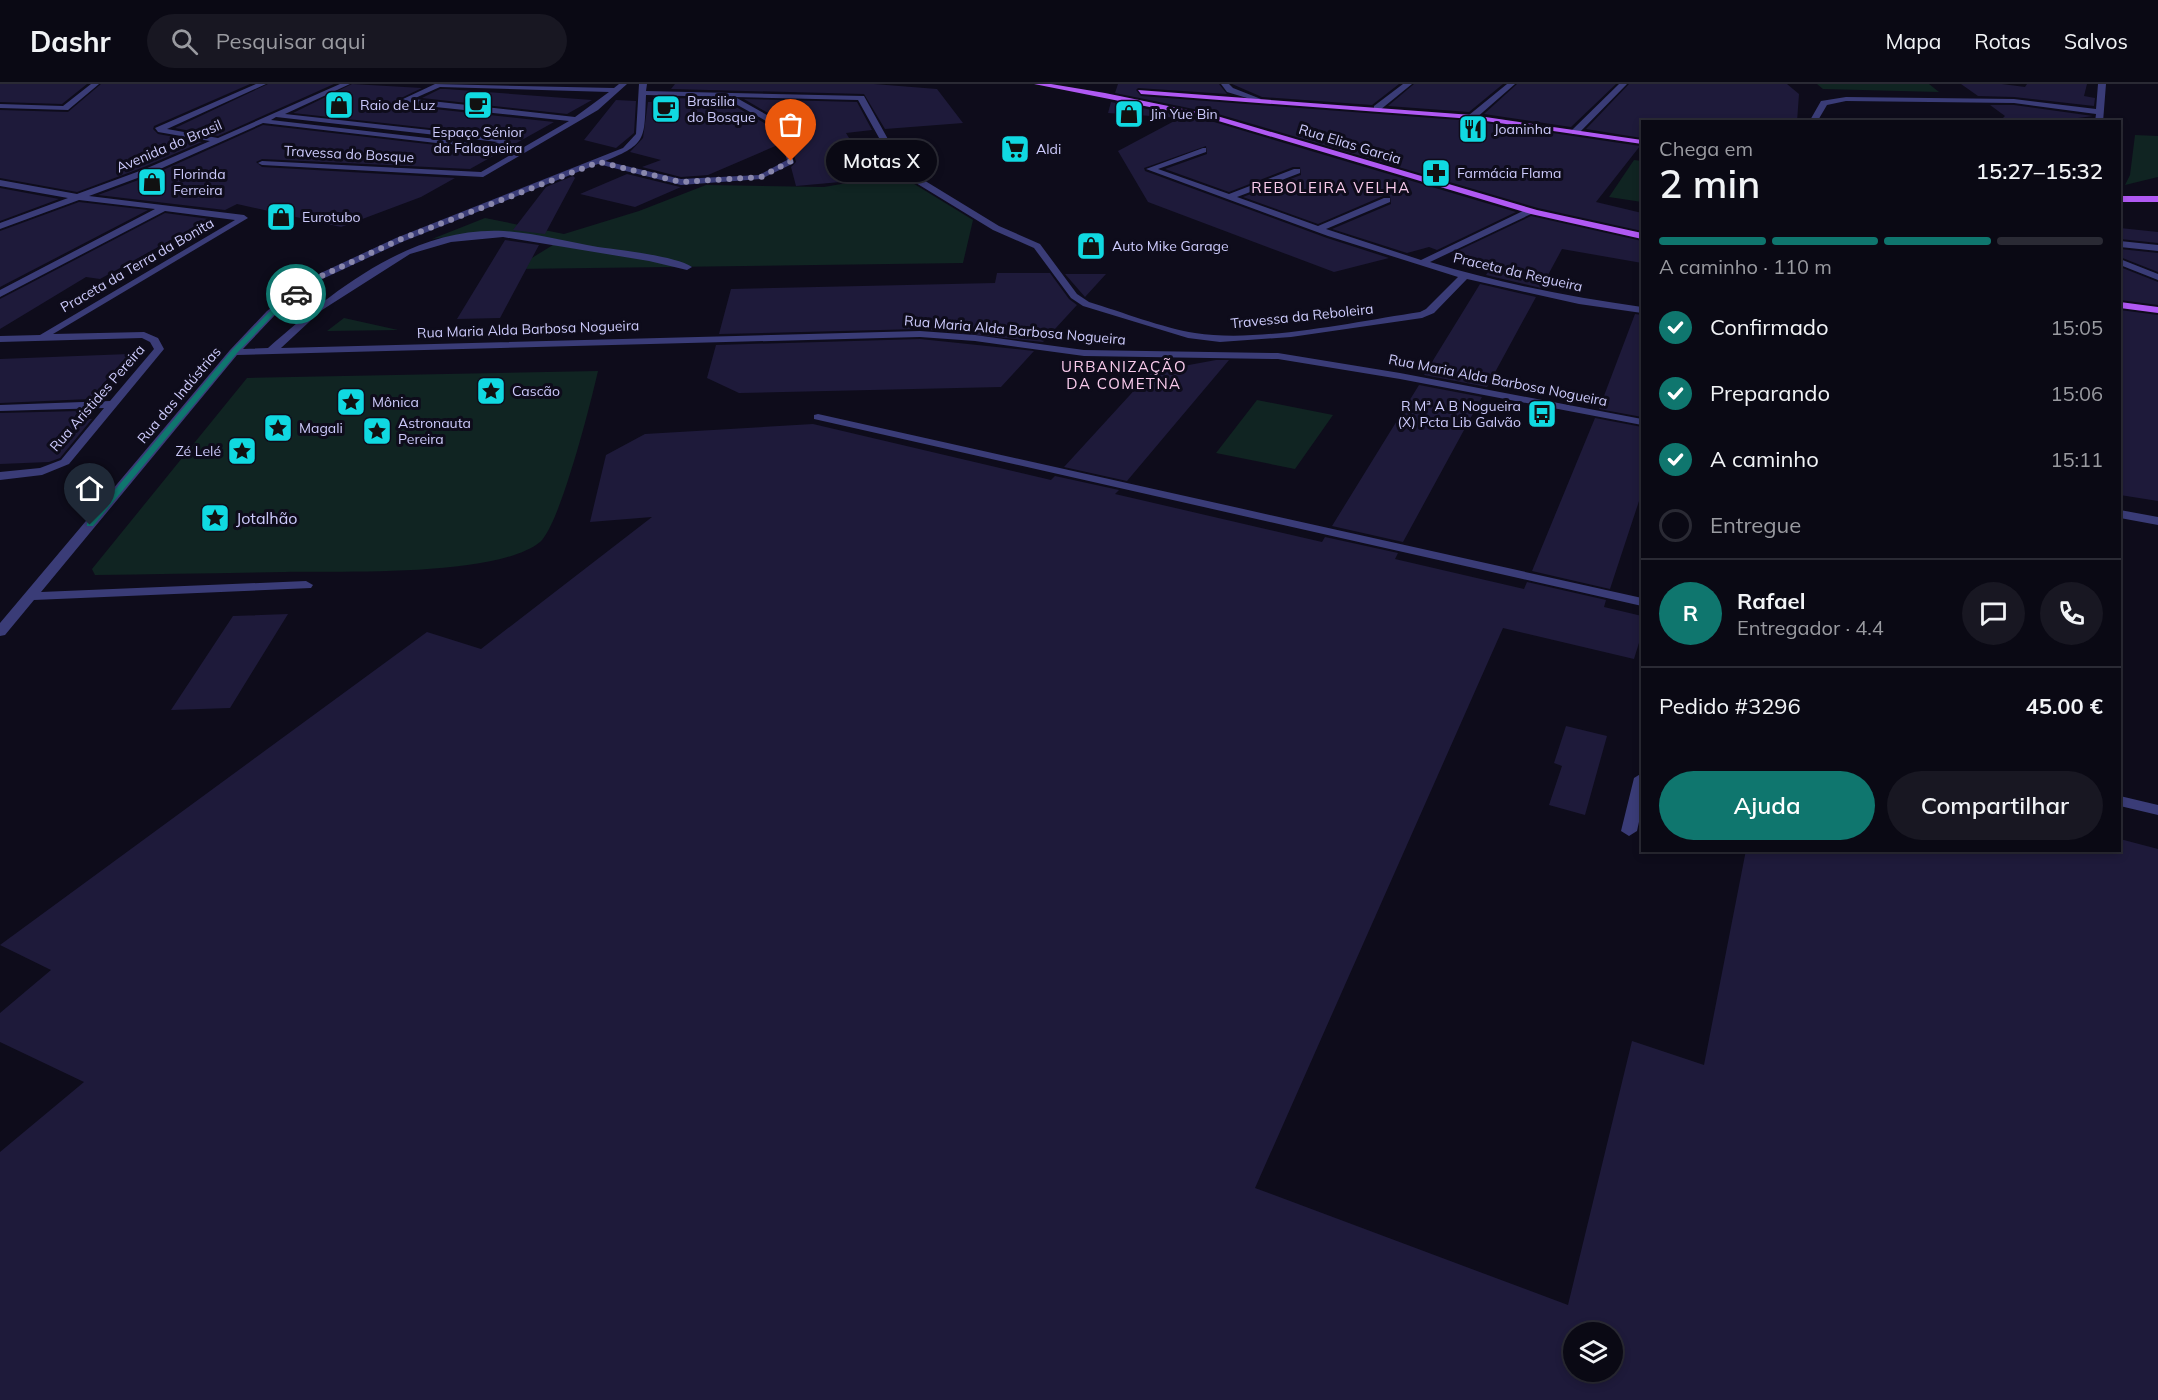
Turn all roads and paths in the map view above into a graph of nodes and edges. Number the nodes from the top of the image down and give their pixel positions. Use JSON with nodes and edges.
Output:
{"nodes":[{"id":1,"x":96,"y":84,"type":"edge"},
{"id":2,"x":262,"y":84,"type":"edge"},
{"id":3,"x":346,"y":84,"type":"edge"},
{"id":4,"x":1038,"y":84,"type":"edge"},
{"id":5,"x":1077,"y":84,"type":"edge"},
{"id":6,"x":1225,"y":84,"type":"edge"},
{"id":7,"x":1408,"y":84,"type":"edge"},
{"id":8,"x":1511,"y":84,"type":"edge"},
{"id":9,"x":1623,"y":84,"type":"edge"},
{"id":10,"x":2102,"y":84,"type":"edge"},
{"id":11,"x":620,"y":87,"type":"edge"},
{"id":12,"x":643,"y":89,"type":"edge"},
{"id":13,"x":722,"y":94,"type":"junction"},
{"id":14,"x":1218,"y":98,"type":"junction"},
{"id":15,"x":1257,"y":99,"type":"junction"},
{"id":16,"x":0,"y":106,"type":"edge"},
{"id":17,"x":1377,"y":108,"type":"junction"},
{"id":18,"x":1188,"y":111,"type":"junction"},
{"id":19,"x":2101,"y":112,"type":"junction"},
{"id":20,"x":276,"y":115,"type":"junction"},
{"id":21,"x":1472,"y":117,"type":"junction"},
{"id":22,"x":576,"y":119,"type":"junction"},
{"id":23,"x":1814,"y":120,"type":"edge"},
{"id":24,"x":2099,"y":120,"type":"edge"},
{"id":25,"x":262,"y":121,"type":"junction"},
{"id":26,"x":1575,"y":132,"type":"junction"},
{"id":27,"x":218,"y":140,"type":"junction"},
{"id":28,"x":1641,"y":142,"type":"edge"},
{"id":29,"x":1203,"y":150,"type":"dead end"},
{"id":30,"x":599,"y":162,"type":"junction"},
{"id":31,"x":262,"y":163,"type":"dead end"},
{"id":32,"x":1297,"y":171,"type":"dead end"},
{"id":33,"x":0,"y":183,"type":"edge"},
{"id":34,"x":78,"y":197,"type":"junction"},
{"id":35,"x":1230,"y":197,"type":"junction"},
{"id":36,"x":2121,"y":199,"type":"edge"},
{"id":37,"x":2158,"y":199,"type":"edge"},
{"id":38,"x":1387,"y":200,"type":"dead end"},
{"id":39,"x":164,"y":208,"type":"junction"},
{"id":40,"x":1528,"y":212,"type":"junction"},
{"id":41,"x":0,"y":226,"type":"edge"},
{"id":42,"x":1320,"y":228,"type":"junction"},
{"id":43,"x":1641,"y":236,"type":"edge"},
{"id":44,"x":2121,"y":244,"type":"edge"},
{"id":45,"x":2158,"y":248,"type":"edge"},
{"id":46,"x":1423,"y":262,"type":"junction"},
{"id":47,"x":2121,"y":262,"type":"edge"},
{"id":48,"x":687,"y":267,"type":"dead end"},
{"id":49,"x":1465,"y":275,"type":"junction"},
{"id":50,"x":2158,"y":277,"type":"edge"},
{"id":51,"x":0,"y":294,"type":"edge"},
{"id":52,"x":2121,"y":305,"type":"edge"},
{"id":53,"x":1641,"y":310,"type":"edge"},
{"id":54,"x":2158,"y":310,"type":"edge"},
{"id":55,"x":43,"y":336,"type":"junction"},
{"id":56,"x":0,"y":339,"type":"edge"},
{"id":57,"x":271,"y":351,"type":"junction"},
{"id":58,"x":234,"y":352,"type":"junction"},
{"id":59,"x":112,"y":404,"type":"junction"},
{"id":60,"x":0,"y":408,"type":"edge"},
{"id":61,"x":818,"y":417,"type":"dead end"},
{"id":62,"x":1641,"y":422,"type":"edge"},
{"id":63,"x":0,"y":476,"type":"edge"},
{"id":64,"x":2121,"y":514,"type":"edge"},
{"id":65,"x":2158,"y":521,"type":"edge"},
{"id":66,"x":306,"y":585,"type":"dead end"},
{"id":67,"x":30,"y":596,"type":"junction"},
{"id":68,"x":1641,"y":602,"type":"edge"},
{"id":69,"x":0,"y":632,"type":"edge"},
{"id":70,"x":1641,"y":782,"type":"edge"},
{"id":71,"x":2121,"y":801,"type":"edge"},
{"id":72,"x":2158,"y":810,"type":"edge"},
{"id":73,"x":1629,"y":831,"type":"dead end"}],
"edges":[{"from":1,"to":16,"type":"street"},
{"from":2,"to":27,"type":"street"},
{"from":3,"to":20,"type":"street","name":"Avenida do Brasil"},
{"from":4,"to":18,"type":"main road","name":"Rua Elias Garcia"},
{"from":5,"to":14,"type":"main road"},
{"from":6,"to":15,"type":"street"},
{"from":7,"to":17,"type":"street"},
{"from":8,"to":21,"type":"street"},
{"from":9,"to":26,"type":"street"},
{"from":10,"to":19,"type":"street"},
{"from":11,"to":22,"type":"street","name":"Travessa do Bosque"},
{"from":11,"to":22,"type":"street"},
{"from":12,"to":13,"type":"street"},
{"from":12,"to":30,"type":"street","name":"Rua das Indústrias"},
{"from":13,"to":30,"type":"street"},
{"from":13,"to":49,"type":"street","name":"Travessa da Reboleira"},
{"from":14,"to":15,"type":"main road"},
{"from":14,"to":18,"type":"main road"},
{"from":15,"to":17,"type":"main road"},
{"from":17,"to":21,"type":"main road"},
{"from":18,"to":40,"type":"main road","name":"Rua Elias Garcia"},
{"from":19,"to":23,"type":"street"},
{"from":19,"to":24,"type":"street"},
{"from":20,"to":25,"type":"street","name":"Avenida do Brasil"},
{"from":20,"to":25,"type":"street"},
{"from":21,"to":26,"type":"main road"},
{"from":22,"to":31,"type":"street","name":"Travessa do Bosque"},
{"from":25,"to":27,"type":"street","name":"Avenida do Brasil"},
{"from":26,"to":28,"type":"main road"},
{"from":27,"to":34,"type":"street","name":"Avenida do Brasil"},
{"from":29,"to":35,"type":"street","name":"Praceta da Regueira"},
{"from":30,"to":58,"type":"street","name":"Rua das Indústrias"},
{"from":32,"to":35,"type":"street"},
{"from":33,"to":34,"type":"street"},
{"from":34,"to":39,"type":"street"},
{"from":34,"to":41,"type":"street","name":"Avenida do Brasil"},
{"from":35,"to":42,"type":"street","name":"Praceta da Regueira"},
{"from":36,"to":37,"type":"main road"},
{"from":38,"to":42,"type":"street"},
{"from":39,"to":51,"type":"street"},
{"from":39,"to":55,"type":"street","name":"Praceta da Terra da Bonita"},
{"from":40,"to":43,"type":"main road","name":"Rua Elias Garcia"},
{"from":40,"to":46,"type":"street","name":"Praceta da Regueira"},
{"from":42,"to":46,"type":"street","name":"Praceta da Regueira"},
{"from":44,"to":45,"type":"street"},
{"from":46,"to":49,"type":"street","name":"Praceta da Regueira"},
{"from":47,"to":50,"type":"street"},
{"from":48,"to":57,"type":"street"},
{"from":49,"to":53,"type":"street","name":"Praceta da Regueira"},
{"from":52,"to":54,"type":"main road"},
{"from":55,"to":56,"type":"street","name":"Rua Aristides Pereira"},
{"from":55,"to":59,"type":"street","name":"Rua Aristides Pereira"},
{"from":57,"to":58,"type":"street","name":"Rua Maria Alda Barbosa Nogueira"},
{"from":57,"to":62,"type":"street","name":"Rua Maria Alda Barbosa Nogueira"},
{"from":58,"to":67,"type":"street","name":"Rua das Indústrias"},
{"from":59,"to":60,"type":"street"},
{"from":59,"to":63,"type":"street","name":"Rua Aristides Pereira"},
{"from":61,"to":68,"type":"street"},
{"from":64,"to":65,"type":"street"},
{"from":66,"to":67,"type":"street"},
{"from":67,"to":69,"type":"street","name":"Rua das Indústrias"},
{"from":70,"to":73,"type":"street"},
{"from":71,"to":72,"type":"street"}]}
